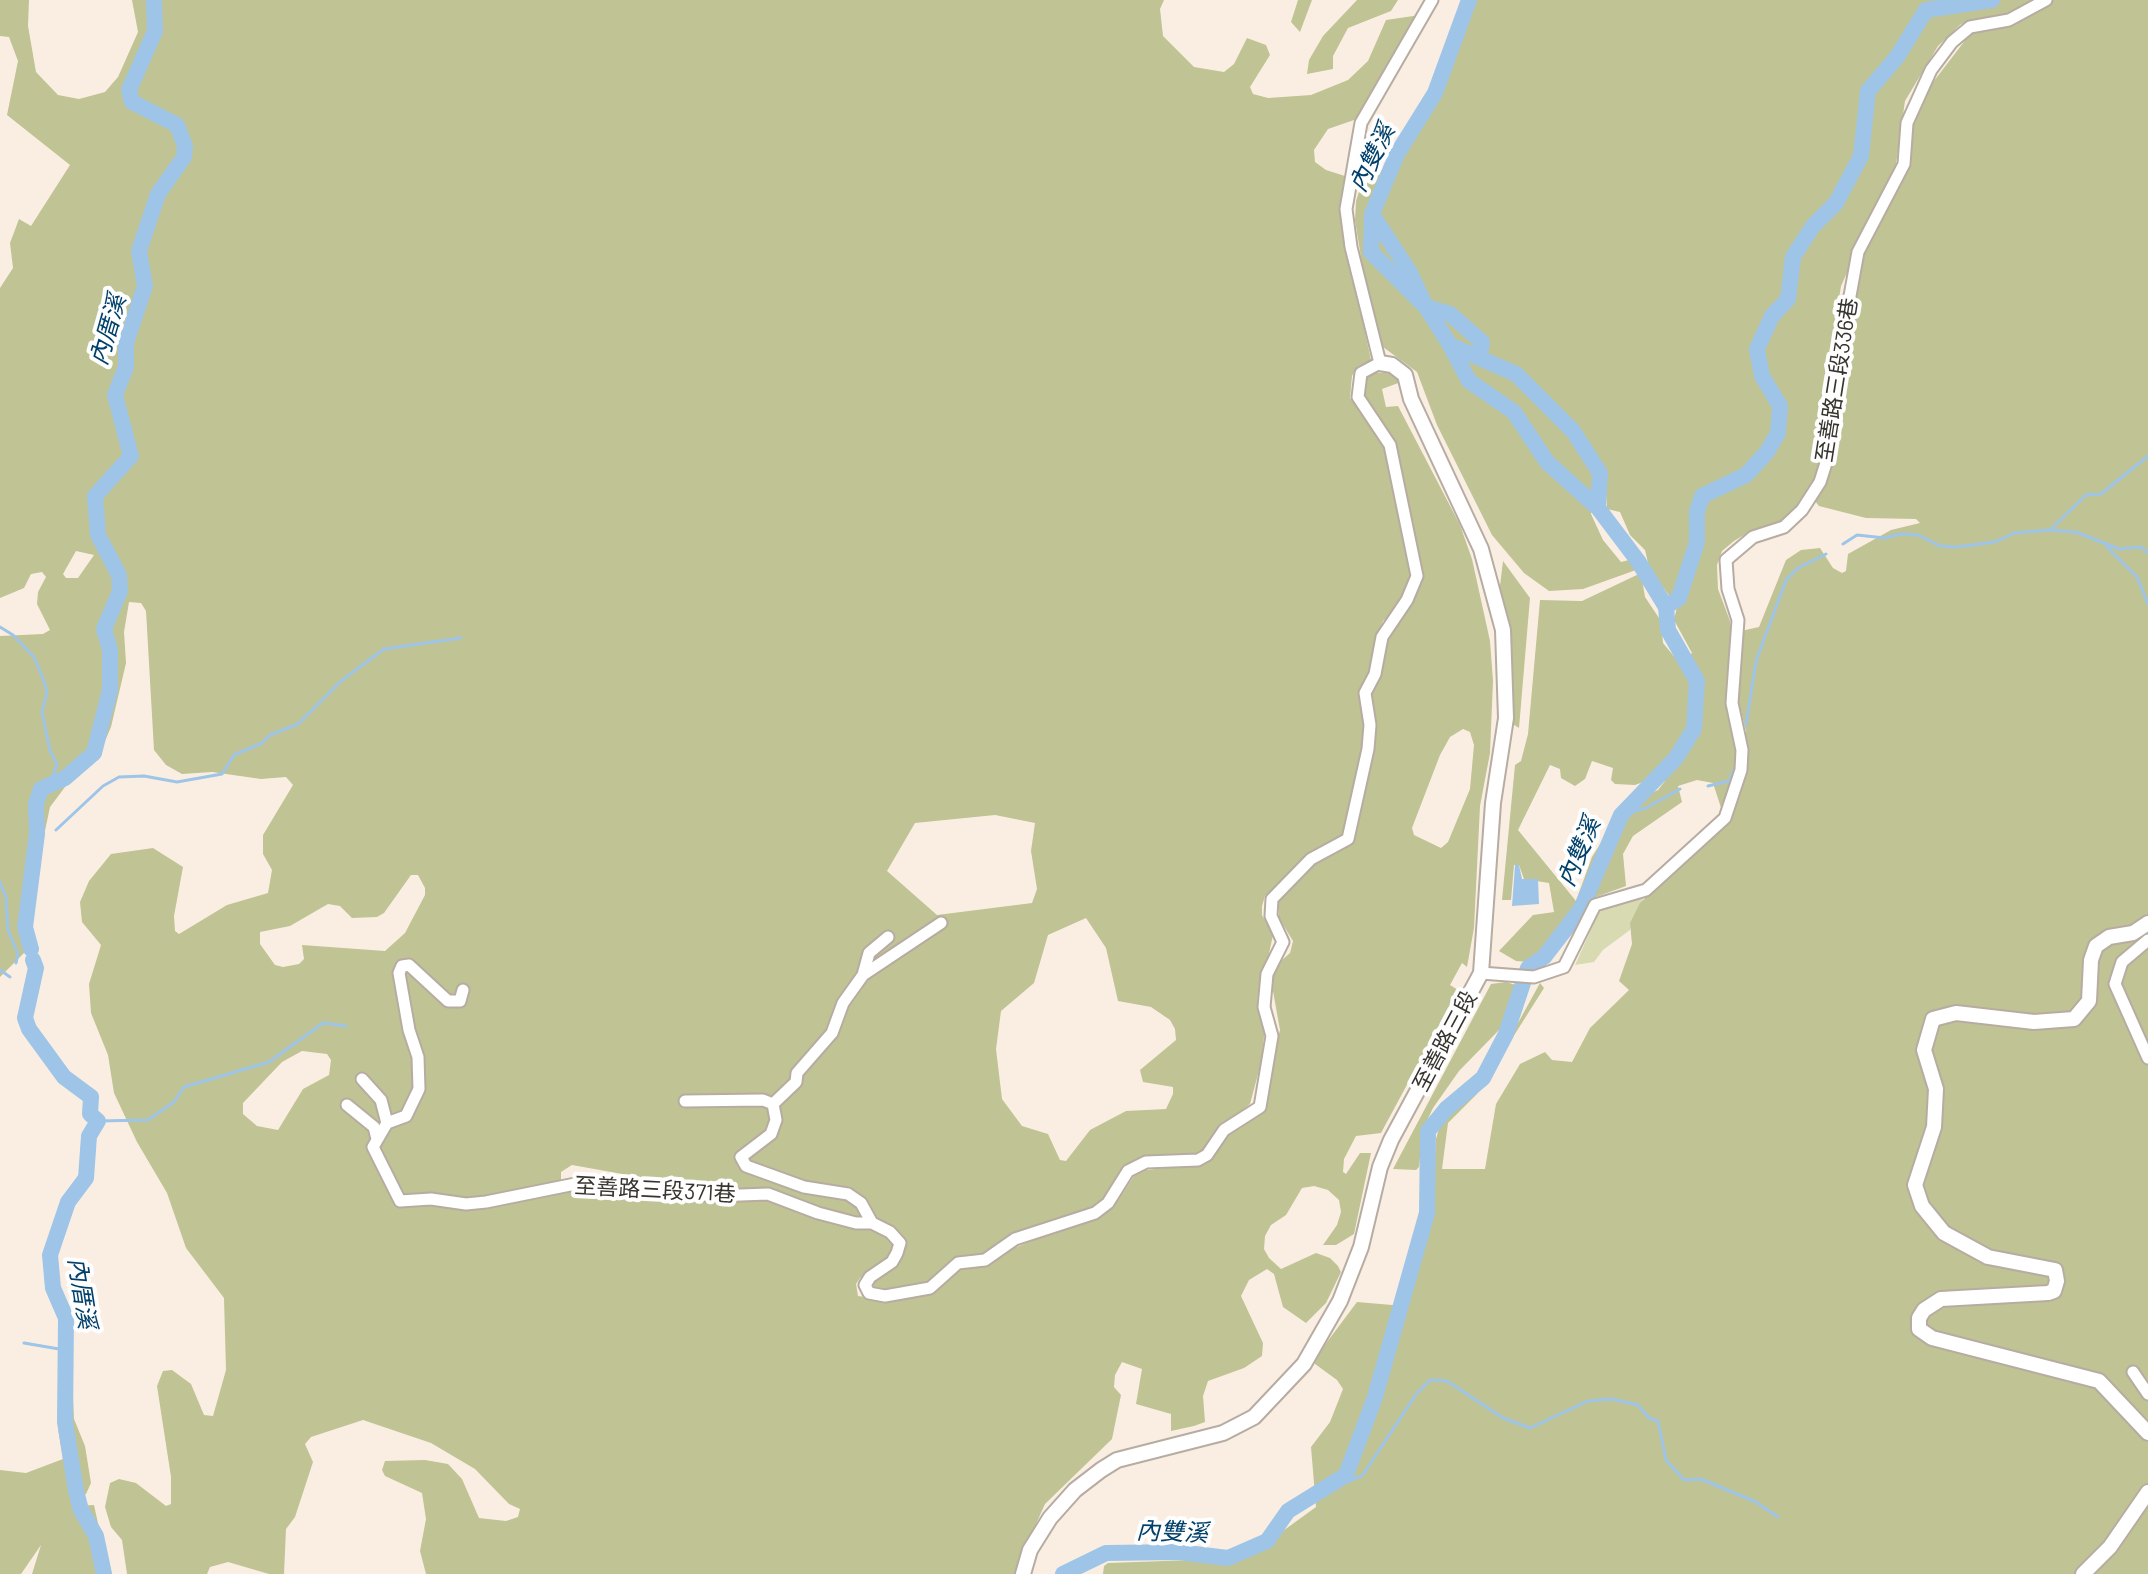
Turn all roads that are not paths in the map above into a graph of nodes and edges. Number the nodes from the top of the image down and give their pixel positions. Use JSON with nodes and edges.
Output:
{"nodes":[{"id":1,"x":1432,"y":0,"type":"edge"},
{"id":2,"x":2046,"y":0,"type":"edge"},
{"id":3,"x":1380,"y":363,"type":"junction"},
{"id":4,"x":941,"y":923,"type":"dead end"},
{"id":5,"x":2148,"y":923,"type":"edge"},
{"id":6,"x":888,"y":937,"type":"dead end"},
{"id":7,"x":2148,"y":940,"type":"edge"},
{"id":8,"x":1481,"y":973,"type":"junction"},
{"id":9,"x":863,"y":975,"type":"junction"},
{"id":10,"x":463,"y":990,"type":"dead end"},
{"id":11,"x":2148,"y":1058,"type":"edge"},
{"id":12,"x":362,"y":1079,"type":"dead end"},
{"id":13,"x":685,"y":1101,"type":"dead end"},
{"id":14,"x":773,"y":1104,"type":"junction"},
{"id":15,"x":347,"y":1105,"type":"dead end"},
{"id":16,"x":387,"y":1123,"type":"junction"},
{"id":17,"x":377,"y":1139,"type":"junction"},
{"id":18,"x":872,"y":1223,"type":"junction"},
{"id":19,"x":2133,"y":1372,"type":"dead end"},
{"id":20,"x":2148,"y":1394,"type":"edge"},
{"id":21,"x":2148,"y":1433,"type":"edge"},
{"id":22,"x":2148,"y":1492,"type":"edge"},
{"id":23,"x":1023,"y":1574,"type":"edge"},
{"id":24,"x":2083,"y":1574,"type":"edge"}],
"edges":[{"from":1,"to":3,"type":"street"},
{"from":2,"to":8,"type":"street","name":"至善路三段336巷"},
{"from":3,"to":8,"type":"street","name":"至善路三段"},
{"from":3,"to":18,"type":"street"},
{"from":4,"to":9,"type":"street"},
{"from":5,"to":21,"type":"street"},
{"from":6,"to":9,"type":"street"},
{"from":7,"to":11,"type":"street"},
{"from":8,"to":23,"type":"street","name":"至善路三段"},
{"from":9,"to":14,"type":"street"},
{"from":10,"to":16,"type":"street"},
{"from":12,"to":16,"type":"street"},
{"from":13,"to":14,"type":"street"},
{"from":14,"to":18,"type":"street"},
{"from":15,"to":17,"type":"street"},
{"from":16,"to":17,"type":"street"},
{"from":17,"to":18,"type":"street","name":"至善路三段371巷"},
{"from":19,"to":20,"type":"street"},
{"from":22,"to":24,"type":"street"}]}
